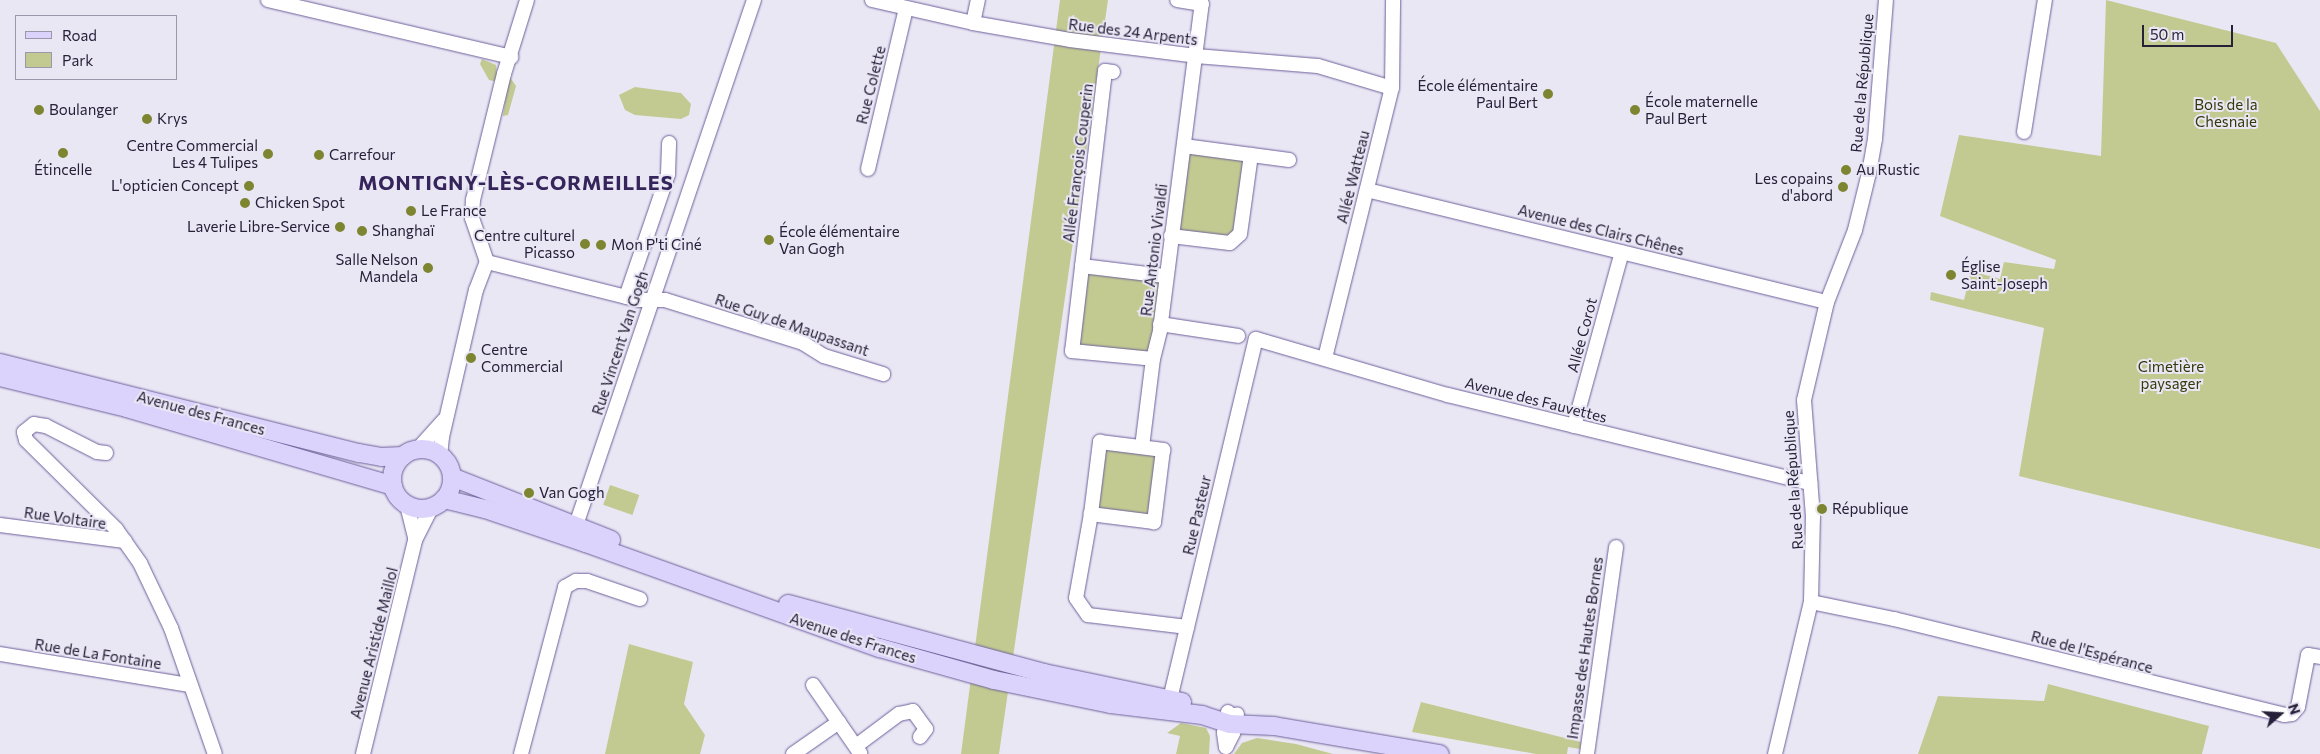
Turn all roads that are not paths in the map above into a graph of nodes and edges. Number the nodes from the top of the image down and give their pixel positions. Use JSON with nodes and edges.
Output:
{"nodes":[{"id":1,"x":268,"y":0,"type":"edge"},
{"id":2,"x":527,"y":0,"type":"edge"},
{"id":3,"x":754,"y":0,"type":"edge"},
{"id":4,"x":872,"y":0,"type":"edge"},
{"id":5,"x":978,"y":0,"type":"edge"},
{"id":6,"x":1177,"y":0,"type":"edge"},
{"id":7,"x":1393,"y":0,"type":"edge"},
{"id":8,"x":1886,"y":0,"type":"edge"},
{"id":9,"x":2045,"y":0,"type":"edge"},
{"id":10,"x":906,"y":8,"type":"junction"},
{"id":11,"x":974,"y":23,"type":"junction"},
{"id":12,"x":1196,"y":56,"type":"junction"},
{"id":13,"x":511,"y":57,"type":"junction"},
{"id":14,"x":1113,"y":72,"type":"dead end"},
{"id":15,"x":1392,"y":88,"type":"junction"},
{"id":16,"x":2024,"y":132,"type":"dead end"},
{"id":17,"x":669,"y":143,"type":"dead end"},
{"id":18,"x":1184,"y":146,"type":"junction"},
{"id":19,"x":1252,"y":155,"type":"junction"},
{"id":20,"x":1289,"y":160,"type":"dead end"},
{"id":21,"x":868,"y":169,"type":"dead end"},
{"id":22,"x":1367,"y":190,"type":"junction"},
{"id":23,"x":1171,"y":236,"type":"junction"},
{"id":24,"x":1622,"y":252,"type":"junction"},
{"id":25,"x":487,"y":262,"type":"junction"},
{"id":26,"x":1082,"y":266,"type":"junction"},
{"id":27,"x":1165,"y":276,"type":"junction"},
{"id":28,"x":626,"y":297,"type":"junction"},
{"id":29,"x":652,"y":301,"type":"junction"},
{"id":30,"x":1827,"y":302,"type":"junction"},
{"id":31,"x":1160,"y":324,"type":"junction"},
{"id":32,"x":1238,"y":336,"type":"dead end"},
{"id":33,"x":1256,"y":339,"type":"joint"},
{"id":34,"x":1325,"y":358,"type":"junction"},
{"id":35,"x":1153,"y":359,"type":"junction"},
{"id":36,"x":0,"y":363,"type":"edge"},
{"id":37,"x":884,"y":374,"type":"dead end"},
{"id":38,"x":0,"y":377,"type":"edge"},
{"id":39,"x":446,"y":418,"type":"junction"},
{"id":40,"x":1574,"y":426,"type":"junction"},
{"id":41,"x":1142,"y":447,"type":"junction"},
{"id":42,"x":410,"y":452,"type":"junction"},
{"id":43,"x":106,"y":453,"type":"dead end"},
{"id":44,"x":440,"y":456,"type":"junction"},
{"id":45,"x":452,"y":477,"type":"junction"},
{"id":46,"x":1810,"y":483,"type":"junction"},
{"id":47,"x":393,"y":486,"type":"junction"},
{"id":48,"x":438,"y":504,"type":"junction"},
{"id":49,"x":407,"y":505,"type":"junction"},
{"id":50,"x":1091,"y":514,"type":"junction"},
{"id":51,"x":0,"y":525,"type":"edge"},
{"id":52,"x":576,"y":525,"type":"junction"},
{"id":53,"x":415,"y":540,"type":"junction"},
{"id":54,"x":125,"y":541,"type":"junction"},
{"id":55,"x":1616,"y":547,"type":"dead end"},
{"id":56,"x":640,"y":599,"type":"dead end"},
{"id":57,"x":1811,"y":602,"type":"junction"},
{"id":58,"x":1187,"y":627,"type":"junction"},
{"id":59,"x":0,"y":654,"type":"edge"},
{"id":60,"x":2320,"y":657,"type":"edge"},
{"id":61,"x":190,"y":685,"type":"junction"},
{"id":62,"x":813,"y":685,"type":"dead end"},
{"id":63,"x":1173,"y":706,"type":"junction"},
{"id":64,"x":1231,"y":719,"type":"junction"},
{"id":65,"x":839,"y":722,"type":"junction"},
{"id":66,"x":920,"y":737,"type":"dead end"},
{"id":67,"x":858,"y":750,"type":"edge"},
{"id":68,"x":1225,"y":750,"type":"edge"},
{"id":69,"x":214,"y":754,"type":"edge"},
{"id":70,"x":363,"y":754,"type":"edge"},
{"id":71,"x":522,"y":754,"type":"edge"},
{"id":72,"x":793,"y":754,"type":"edge"},
{"id":73,"x":1440,"y":754,"type":"edge"},
{"id":74,"x":1587,"y":754,"type":"edge"},
{"id":75,"x":1775,"y":754,"type":"edge"}],
"edges":[{"from":1,"to":13,"type":"street"},
{"from":2,"to":13,"type":"street"},
{"from":3,"to":29,"type":"street","name":"Rue Vincent Van Gogh"},
{"from":4,"to":10,"type":"street","name":"Rue des 24 Arpents"},
{"from":5,"to":11,"type":"street"},
{"from":6,"to":12,"type":"street","name":"Rue Antonio Vivaldi"},
{"from":7,"to":15,"type":"street","name":"Allée Watteau"},
{"from":8,"to":30,"type":"street","name":"Rue de la République"},
{"from":9,"to":16,"type":"street"},
{"from":10,"to":11,"type":"street","name":"Rue des 24 Arpents"},
{"from":10,"to":21,"type":"street","name":"Rue Colette"},
{"from":11,"to":12,"type":"street","name":"Rue des 24 Arpents"},
{"from":12,"to":15,"type":"street","name":"Rue des 24 Arpents"},
{"from":12,"to":18,"type":"street","name":"Rue Antonio Vivaldi"},
{"from":13,"to":25,"type":"street"},
{"from":14,"to":26,"type":"street","name":"Allée François Couperin"},
{"from":15,"to":22,"type":"street","name":"Allée Watteau"},
{"from":17,"to":28,"type":"street"},
{"from":18,"to":19,"type":"street"},
{"from":18,"to":23,"type":"street","name":"Rue Antonio Vivaldi"},
{"from":19,"to":20,"type":"street"},
{"from":19,"to":23,"type":"street"},
{"from":22,"to":24,"type":"street","name":"Avenue des Clairs Chênes"},
{"from":22,"to":34,"type":"street","name":"Allée Watteau"},
{"from":23,"to":27,"type":"street","name":"Rue Antonio Vivaldi"},
{"from":24,"to":30,"type":"street","name":"Avenue des Clairs Chênes"},
{"from":24,"to":40,"type":"street","name":"Allée Corot"},
{"from":25,"to":28,"type":"street","name":"Rue Guy de Maupassant"},
{"from":25,"to":39,"type":"street"},
{"from":26,"to":27,"type":"street"},
{"from":26,"to":35,"type":"street"},
{"from":27,"to":31,"type":"street","name":"Rue Antonio Vivaldi"},
{"from":28,"to":29,"type":"street","name":"Rue Guy de Maupassant"},
{"from":29,"to":37,"type":"street","name":"Rue Guy de Maupassant"},
{"from":29,"to":52,"type":"street","name":"Rue Vincent Van Gogh"},
{"from":30,"to":46,"type":"street","name":"Rue de la République"},
{"from":31,"to":32,"type":"street"},
{"from":31,"to":35,"type":"street","name":"Rue Antonio Vivaldi"},
{"from":33,"to":34,"type":"street","name":"Avenue des Fauvettes"},
{"from":33,"to":58,"type":"street","name":"Rue Pasteur"},
{"from":34,"to":40,"type":"street","name":"Avenue des Fauvettes"},
{"from":35,"to":41,"type":"street","name":"Rue Antonio Vivaldi"},
{"from":36,"to":42,"type":"main road","name":"Avenue des Frances"},
{"from":38,"to":47,"type":"main road","name":"Avenue des Frances"},
{"from":39,"to":42,"type":"street"},
{"from":39,"to":44,"type":"street"},
{"from":40,"to":46,"type":"street","name":"Avenue des Fauvettes"},
{"from":41,"to":50,"type":"street"},
{"from":41,"to":50,"type":"street"},
{"from":42,"to":44,"type":"main road"},
{"from":42,"to":47,"type":"main road"},
{"from":43,"to":54,"type":"street"},
{"from":44,"to":45,"type":"main road"},
{"from":45,"to":48,"type":"main road"},
{"from":45,"to":52,"type":"main road","name":"Avenue des Frances"},
{"from":46,"to":57,"type":"street","name":"Rue de la République"},
{"from":47,"to":49,"type":"main road"},
{"from":48,"to":49,"type":"main road"},
{"from":48,"to":53,"type":"street","name":"Avenue Aristide Maillol"},
{"from":48,"to":63,"type":"main road","name":"Avenue des Frances"},
{"from":49,"to":53,"type":"street","name":"Avenue Aristide Maillol"},
{"from":50,"to":58,"type":"street"},
{"from":51,"to":54,"type":"street","name":"Rue Voltaire"},
{"from":52,"to":63,"type":"main road","name":"Avenue des Frances"},
{"from":53,"to":70,"type":"street","name":"Avenue Aristide Maillol"},
{"from":54,"to":61,"type":"street"},
{"from":55,"to":74,"type":"street","name":"Impasse des Hautes Bornes"},
{"from":56,"to":71,"type":"street"},
{"from":57,"to":60,"type":"street","name":"Rue de l'Espérance"},
{"from":57,"to":75,"type":"street","name":"Rue de la République"},
{"from":58,"to":63,"type":"street","name":"Rue Pasteur"},
{"from":59,"to":61,"type":"street","name":"Rue de La Fontaine"},
{"from":61,"to":69,"type":"street"},
{"from":62,"to":65,"type":"street"},
{"from":63,"to":64,"type":"main road","name":"Avenue des Frances"},
{"from":64,"to":68,"type":"street"},
{"from":64,"to":73,"type":"main road","name":"Avenue des Frances"},
{"from":65,"to":67,"type":"street"},
{"from":65,"to":72,"type":"street"},
{"from":66,"to":67,"type":"street"}]}
